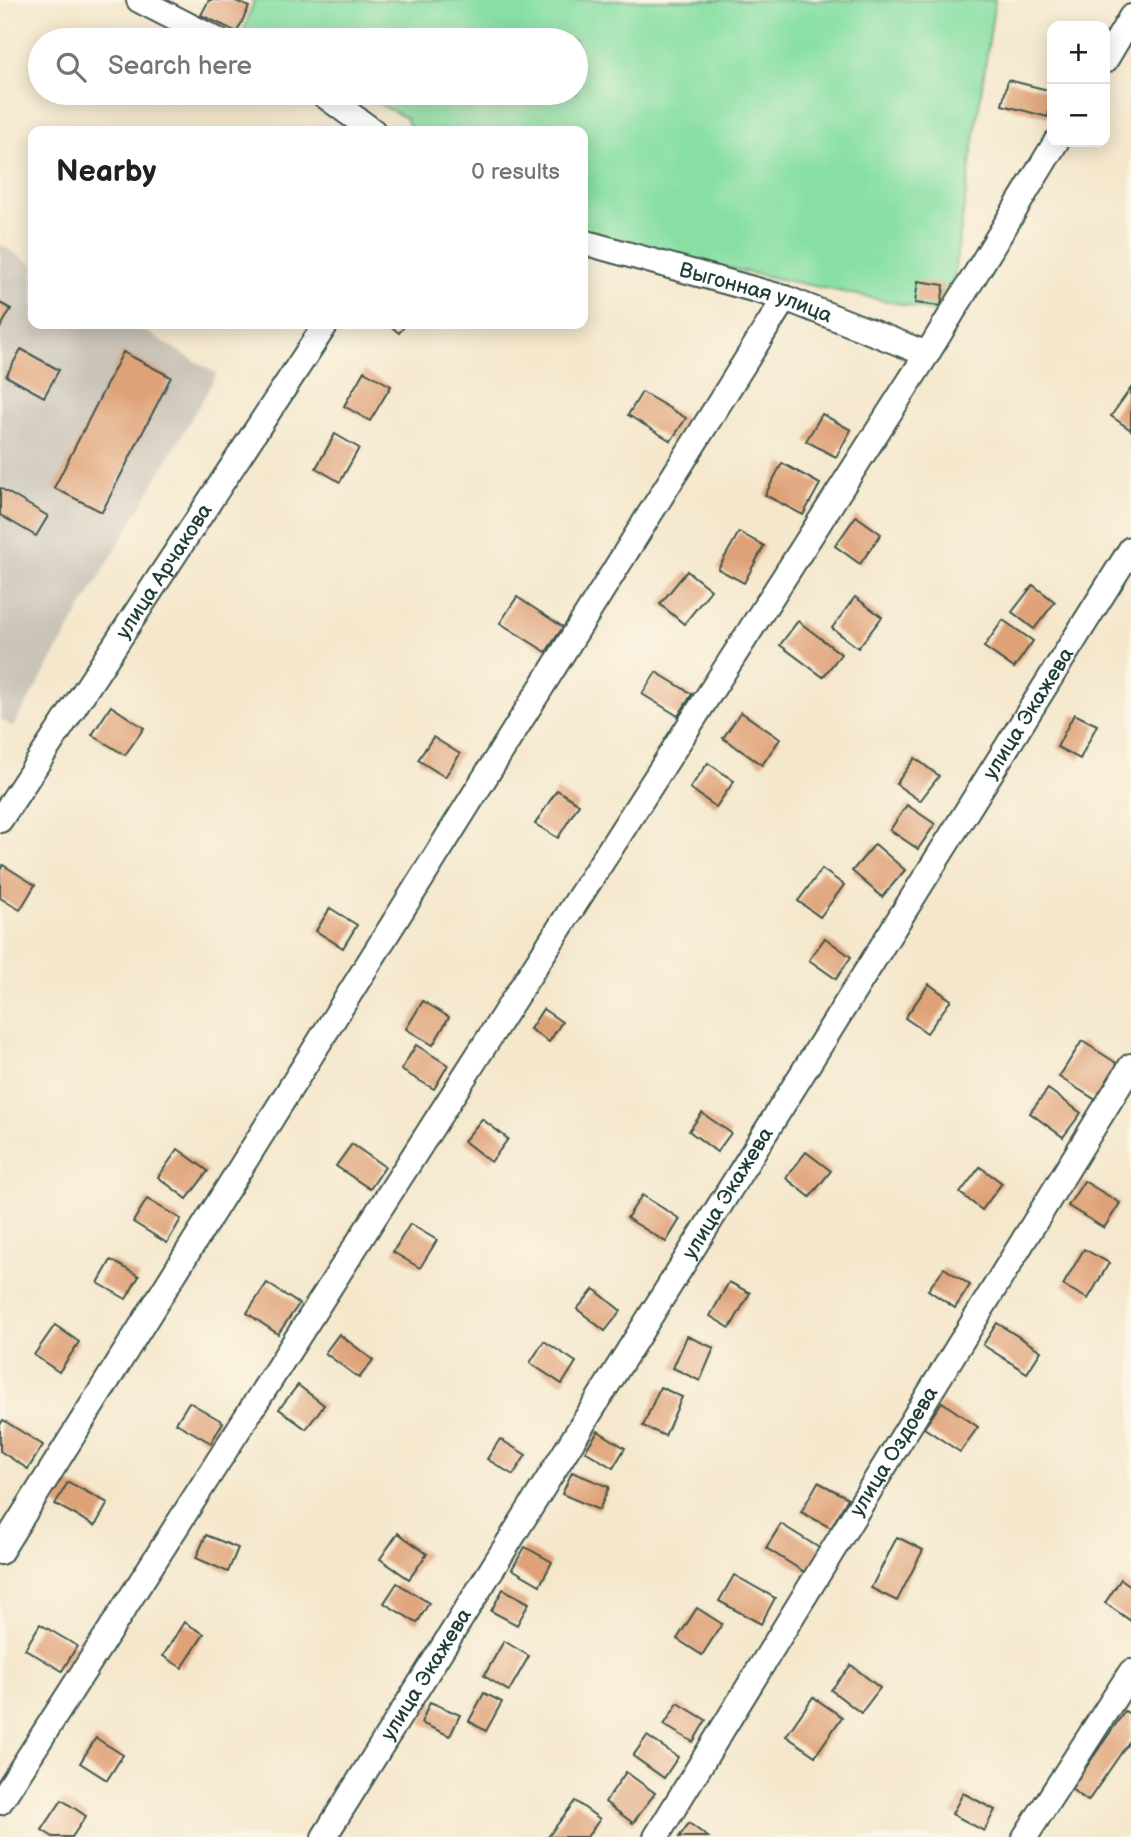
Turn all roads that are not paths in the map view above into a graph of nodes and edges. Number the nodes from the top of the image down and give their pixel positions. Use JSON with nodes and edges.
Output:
{"nodes":[{"id":1,"x":139,"y":0,"type":"edge"},
{"id":2,"x":1131,"y":17,"type":"edge"},
{"id":3,"x":194,"y":28,"type":"edge"},
{"id":4,"x":1110,"y":53,"type":"edge"},
{"id":5,"x":337,"y":105,"type":"edge"},
{"id":6,"x":366,"y":126,"type":"edge"},
{"id":7,"x":1053,"y":147,"type":"edge"},
{"id":8,"x":588,"y":243,"type":"edge"},
{"id":9,"x":785,"y":298,"type":"junction"},
{"id":10,"x":323,"y":329,"type":"edge"},
{"id":11,"x":927,"y":355,"type":"junction"},
{"id":12,"x":1131,"y":549,"type":"edge"},
{"id":13,"x":0,"y":820,"type":"edge"},
{"id":14,"x":1131,"y":1066,"type":"edge"},
{"id":15,"x":0,"y":1552,"type":"edge"},
{"id":16,"x":1131,"y":1672,"type":"edge"},
{"id":17,"x":0,"y":1802,"type":"edge"},
{"id":18,"x":324,"y":1837,"type":"edge"},
{"id":19,"x":656,"y":1837,"type":"edge"},
{"id":20,"x":1025,"y":1837,"type":"edge"}],
"edges":[{"from":1,"to":3,"type":"street"},
{"from":2,"to":4,"type":"street"},
{"from":5,"to":6,"type":"street"},
{"from":7,"to":11,"type":"street"},
{"from":8,"to":9,"type":"street","name":"Выгонная улица"},
{"from":9,"to":11,"type":"street","name":"Выгонная улица"},
{"from":9,"to":15,"type":"street"},
{"from":10,"to":13,"type":"street","name":"улица Арчакова"},
{"from":11,"to":17,"type":"street"},
{"from":12,"to":18,"type":"street","name":"улица Экажева"},
{"from":14,"to":19,"type":"street","name":"улица Оздоева"},
{"from":16,"to":20,"type":"street"}]}
